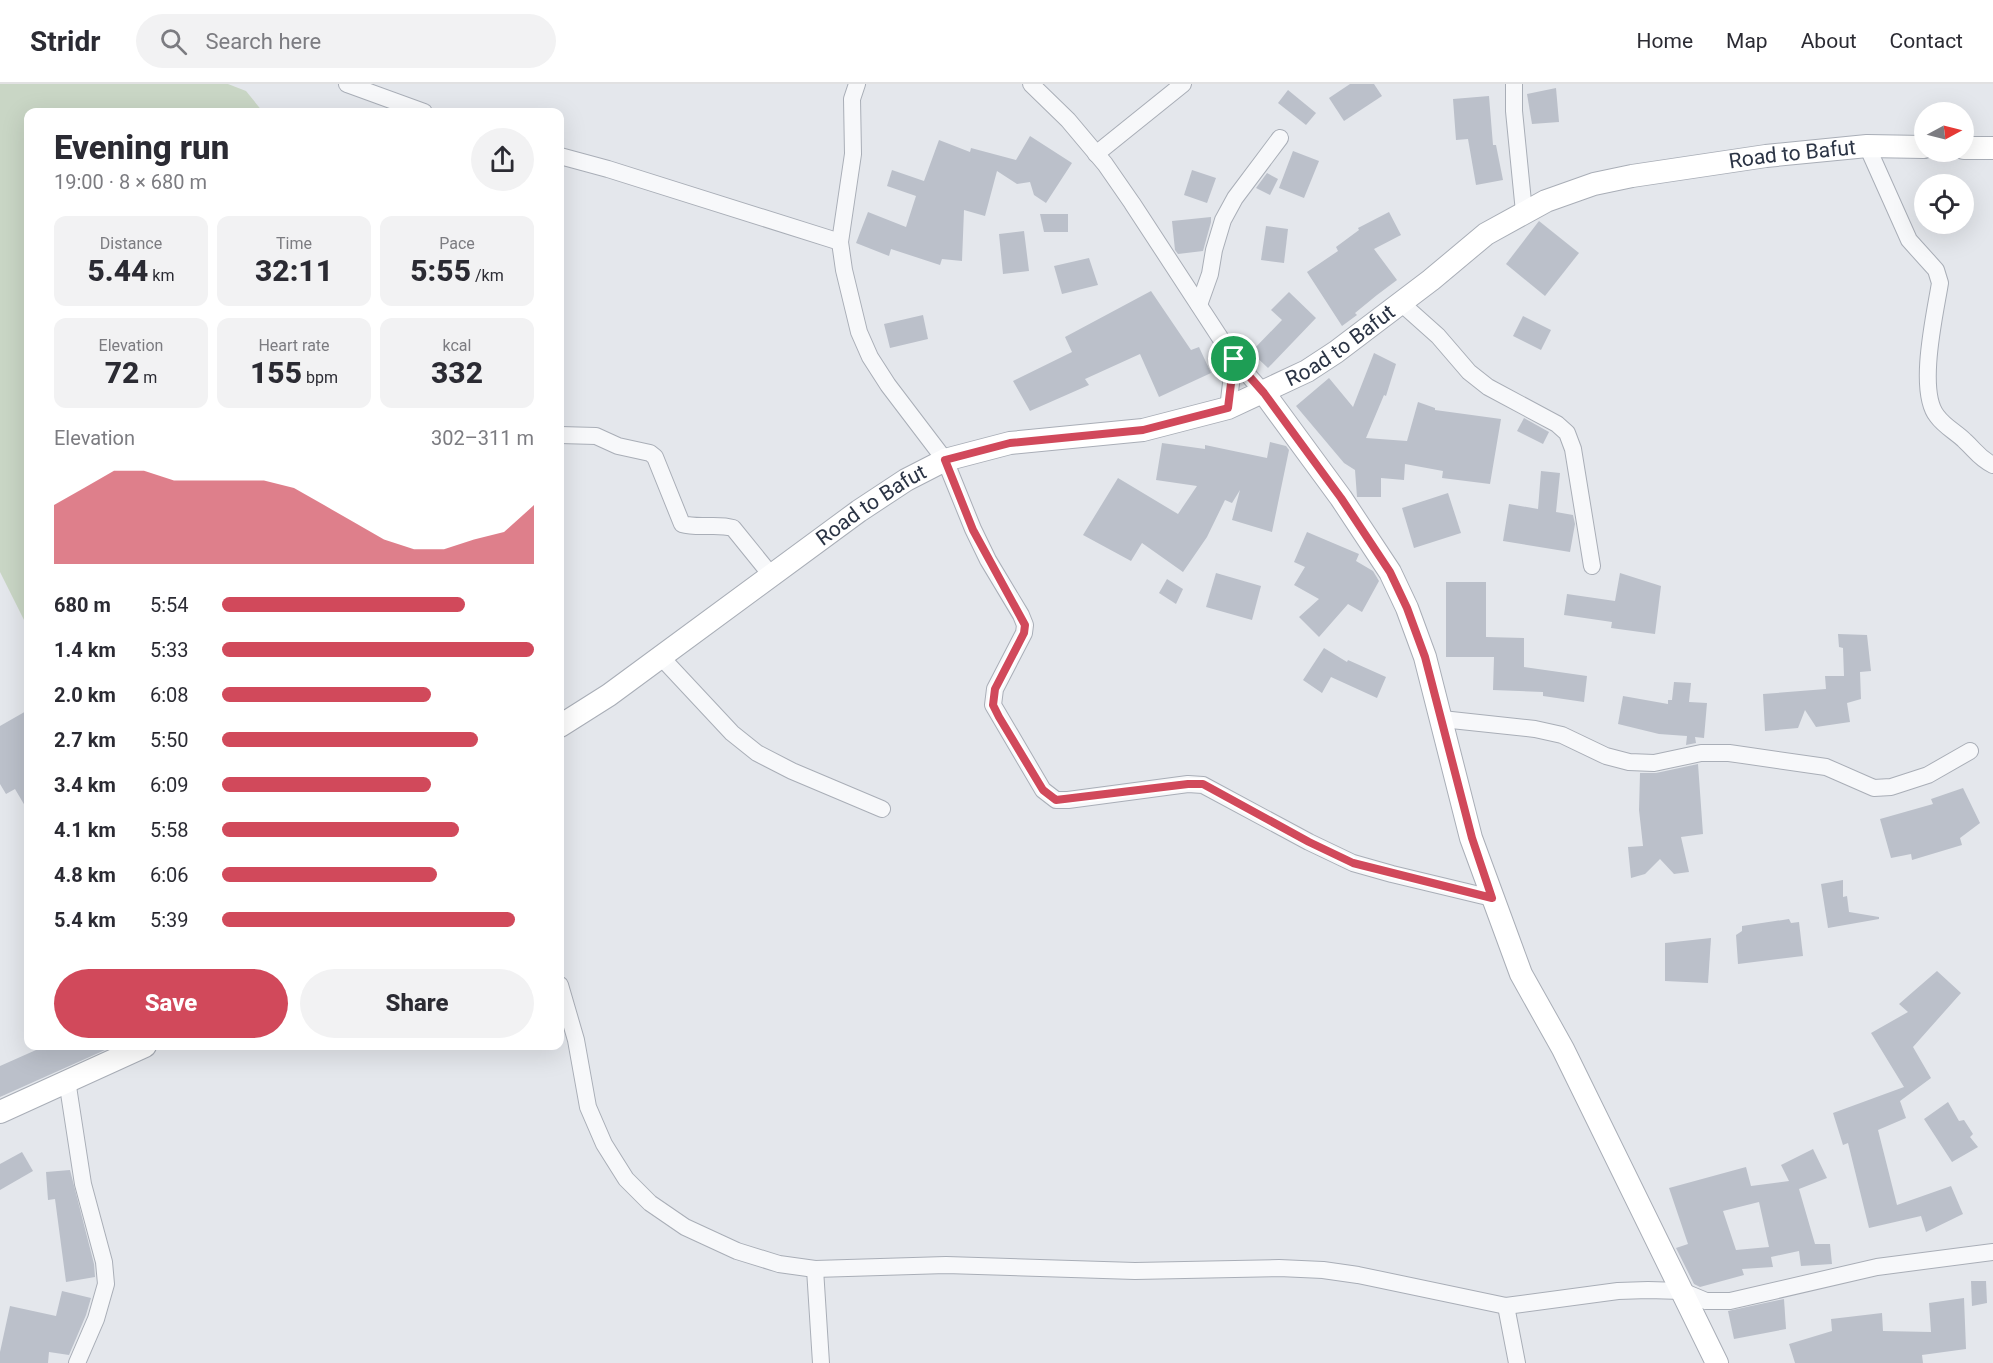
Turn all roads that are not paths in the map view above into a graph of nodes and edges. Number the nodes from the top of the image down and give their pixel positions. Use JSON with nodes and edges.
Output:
{"nodes":[{"id":1,"x":347,"y":84,"type":"edge"},
{"id":2,"x":857,"y":84,"type":"edge"},
{"id":3,"x":1031,"y":84,"type":"edge"},
{"id":4,"x":1183,"y":84,"type":"edge"},
{"id":5,"x":1514,"y":84,"type":"edge"},
{"id":6,"x":413,"y":108,"type":"edge"},
{"id":7,"x":1280,"y":138,"type":"dead end"},
{"id":8,"x":1867,"y":146,"type":"junction"},
{"id":9,"x":1914,"y":147,"type":"edge"},
{"id":10,"x":1974,"y":148,"type":"edge"},
{"id":11,"x":1993,"y":148,"type":"edge"},
{"id":12,"x":1096,"y":154,"type":"junction"},
{"id":13,"x":564,"y":157,"type":"edge"},
{"id":14,"x":1524,"y":212,"type":"junction"},
{"id":15,"x":840,"y":242,"type":"junction"},
{"id":16,"x":1401,"y":303,"type":"junction"},
{"id":17,"x":1199,"y":305,"type":"junction"},
{"id":18,"x":1234,"y":359,"type":"junction"},
{"id":19,"x":1264,"y":393,"type":"junction"},
{"id":20,"x":1228,"y":408,"type":"junction"},
{"id":21,"x":564,"y":435,"type":"edge"},
{"id":22,"x":945,"y":460,"type":"junction"},
{"id":23,"x":1993,"y":465,"type":"edge"},
{"id":24,"x":1592,"y":566,"type":"dead end"},
{"id":25,"x":771,"y":575,"type":"junction"},
{"id":26,"x":661,"y":657,"type":"junction"},
{"id":27,"x":1442,"y":719,"type":"junction"},
{"id":28,"x":564,"y":723,"type":"edge"},
{"id":29,"x":1970,"y":751,"type":"dead end"},
{"id":30,"x":882,"y":809,"type":"dead end"},
{"id":31,"x":1492,"y":898,"type":"junction"},
{"id":32,"x":564,"y":999,"type":"edge"},
{"id":33,"x":136,"y":1050,"type":"edge"},
{"id":34,"x":67,"y":1080,"type":"junction"},
{"id":35,"x":0,"y":1112,"type":"edge"},
{"id":36,"x":1993,"y":1252,"type":"edge"},
{"id":37,"x":815,"y":1269,"type":"junction"},
{"id":38,"x":1682,"y":1291,"type":"junction"},
{"id":39,"x":1506,"y":1306,"type":"junction"},
{"id":40,"x":78,"y":1363,"type":"edge"},
{"id":41,"x":821,"y":1363,"type":"edge"},
{"id":42,"x":1517,"y":1363,"type":"edge"},
{"id":43,"x":1717,"y":1363,"type":"edge"}],
"edges":[{"from":1,"to":6,"type":"street"},
{"from":2,"to":15,"type":"street"},
{"from":3,"to":12,"type":"street"},
{"from":4,"to":12,"type":"street"},
{"from":5,"to":14,"type":"street"},
{"from":7,"to":17,"type":"street"},
{"from":8,"to":9,"type":"street","name":"Road to Bafut"},
{"from":8,"to":14,"type":"street","name":"Road to Bafut"},
{"from":8,"to":23,"type":"street"},
{"from":10,"to":11,"type":"street"},
{"from":12,"to":17,"type":"street"},
{"from":13,"to":15,"type":"street"},
{"from":14,"to":16,"type":"street","name":"Road to Bafut"},
{"from":15,"to":22,"type":"street"},
{"from":16,"to":19,"type":"street","name":"Road to Bafut"},
{"from":16,"to":24,"type":"street"},
{"from":17,"to":18,"type":"street"},
{"from":18,"to":19,"type":"street"},
{"from":18,"to":20,"type":"street"},
{"from":19,"to":20,"type":"street","name":"Road to Bafut"},
{"from":19,"to":27,"type":"street"},
{"from":20,"to":22,"type":"street","name":"Road to Bafut"},
{"from":21,"to":25,"type":"street"},
{"from":22,"to":25,"type":"street","name":"Road to Bafut"},
{"from":22,"to":31,"type":"street"},
{"from":25,"to":26,"type":"street","name":"Road to Bafut"},
{"from":26,"to":28,"type":"street","name":"Road to Bafut"},
{"from":26,"to":30,"type":"street"},
{"from":27,"to":29,"type":"street"},
{"from":27,"to":31,"type":"street"},
{"from":31,"to":38,"type":"street"},
{"from":32,"to":37,"type":"street"},
{"from":33,"to":34,"type":"street"},
{"from":34,"to":35,"type":"street"},
{"from":34,"to":40,"type":"street"},
{"from":36,"to":38,"type":"street"},
{"from":37,"to":39,"type":"street"},
{"from":37,"to":41,"type":"street"},
{"from":38,"to":39,"type":"street"},
{"from":38,"to":43,"type":"street"},
{"from":39,"to":42,"type":"street"}]}
